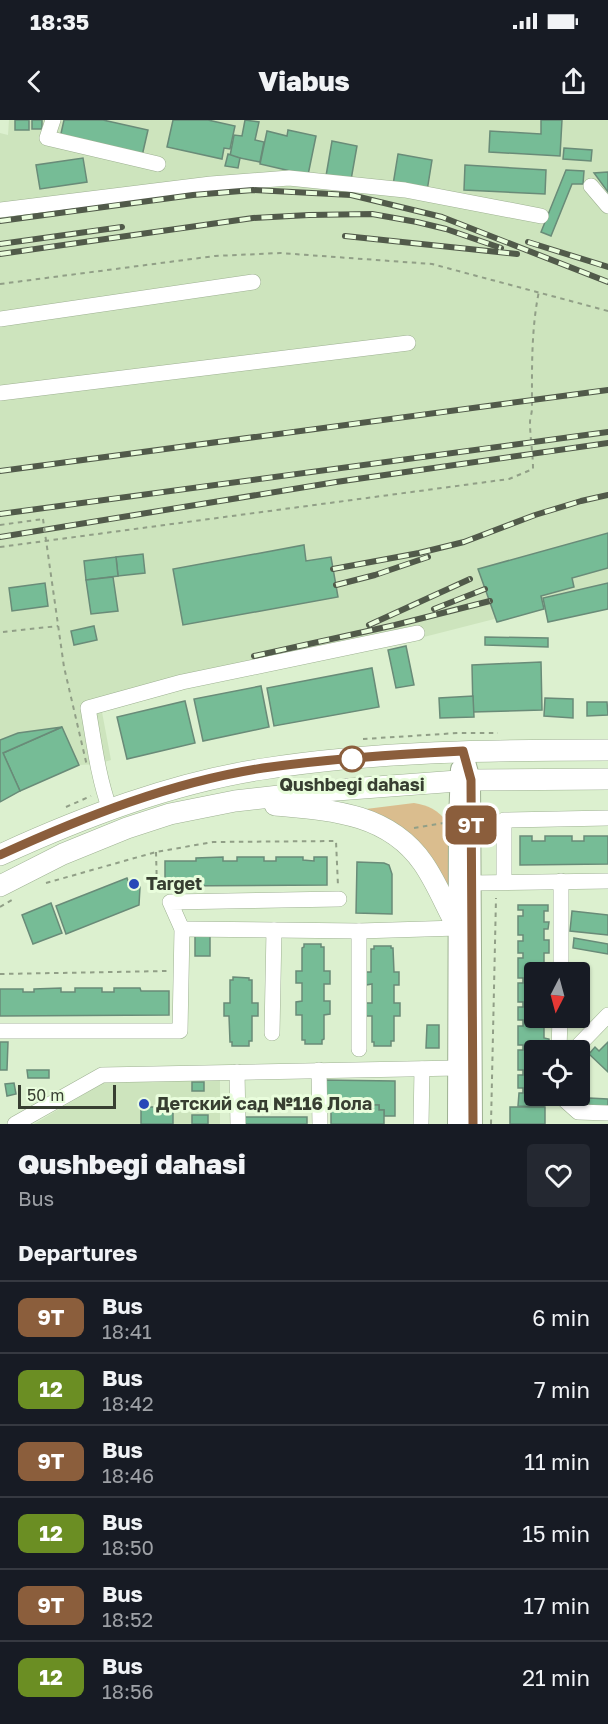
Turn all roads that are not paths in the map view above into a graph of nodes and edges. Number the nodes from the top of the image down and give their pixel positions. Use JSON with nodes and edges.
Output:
{"nodes":[{"id":1,"x":53,"y":120,"type":"edge"},
{"id":2,"x":158,"y":164,"type":"dead end"},
{"id":3,"x":591,"y":186,"type":"dead end"},
{"id":4,"x":608,"y":206,"type":"edge"},
{"id":5,"x":0,"y":210,"type":"edge"},
{"id":6,"x":541,"y":216,"type":"dead end"},
{"id":7,"x":253,"y":282,"type":"dead end"},
{"id":8,"x":0,"y":319,"type":"edge"},
{"id":9,"x":408,"y":343,"type":"dead end"},
{"id":10,"x":0,"y":393,"type":"edge"},
{"id":11,"x":417,"y":633,"type":"dead end"},
{"id":12,"x":473,"y":750,"type":"junction"},
{"id":13,"x":608,"y":750,"type":"edge"},
{"id":14,"x":423,"y":753,"type":"junction"},
{"id":15,"x":608,"y":779,"type":"edge"},
{"id":16,"x":471,"y":780,"type":"junction"},
{"id":17,"x":425,"y":783,"type":"junction"},
{"id":18,"x":235,"y":801,"type":"junction"},
{"id":19,"x":110,"y":810,"type":"junction"},
{"id":20,"x":608,"y":818,"type":"edge"},
{"id":21,"x":0,"y":855,"type":"edge"},
{"id":22,"x":561,"y":881,"type":"junction"},
{"id":23,"x":608,"y":881,"type":"edge"},
{"id":24,"x":504,"y":882,"type":"junction"},
{"id":25,"x":472,"y":883,"type":"junction"},
{"id":26,"x":0,"y":886,"type":"edge"},
{"id":27,"x":339,"y":899,"type":"road end"},
{"id":28,"x":458,"y":928,"type":"junction"},
{"id":29,"x":182,"y":929,"type":"junction"},
{"id":30,"x":274,"y":930,"type":"junction"},
{"id":31,"x":359,"y":931,"type":"junction"},
{"id":32,"x":561,"y":962,"type":"edge"},
{"id":33,"x":608,"y":1015,"type":"edge"},
{"id":34,"x":0,"y":1031,"type":"edge"},
{"id":35,"x":272,"y":1033,"type":"dead end"},
{"id":36,"x":584,"y":1040,"type":"edge"},
{"id":37,"x":359,"y":1049,"type":"dead end"},
{"id":38,"x":465,"y":1068,"type":"junction"},
{"id":39,"x":422,"y":1069,"type":"junction"},
{"id":40,"x":319,"y":1070,"type":"junction"},
{"id":41,"x":237,"y":1072,"type":"junction"},
{"id":42,"x":571,"y":1106,"type":"edge"},
{"id":43,"x":608,"y":1113,"type":"edge"},
{"id":44,"x":15,"y":1124,"type":"edge"},
{"id":45,"x":238,"y":1124,"type":"edge"},
{"id":46,"x":320,"y":1124,"type":"edge"},
{"id":47,"x":421,"y":1124,"type":"edge"},
{"id":48,"x":457,"y":1124,"type":"edge"},
{"id":49,"x":473,"y":1124,"type":"edge"}],
"edges":[{"from":1,"to":2,"type":"street"},
{"from":3,"to":4,"type":"street"},
{"from":5,"to":6,"type":"street"},
{"from":7,"to":8,"type":"street"},
{"from":9,"to":10,"type":"street"},
{"from":11,"to":19,"type":"street"},
{"from":12,"to":13,"type":"highway"},
{"from":12,"to":14,"type":"highway"},
{"from":12,"to":16,"type":"highway"},
{"from":14,"to":17,"type":"highway"},
{"from":14,"to":19,"type":"highway"},
{"from":15,"to":16,"type":"highway"},
{"from":16,"to":17,"type":"highway"},
{"from":16,"to":25,"type":"main road"},
{"from":16,"to":28,"type":"main road"},
{"from":17,"to":18,"type":"highway"},
{"from":18,"to":26,"type":"highway"},
{"from":18,"to":28,"type":"highway"},
{"from":19,"to":21,"type":"highway"},
{"from":20,"to":24,"type":"street"},
{"from":22,"to":23,"type":"street"},
{"from":22,"to":24,"type":"street"},
{"from":22,"to":32,"type":"street"},
{"from":24,"to":25,"type":"street"},
{"from":25,"to":38,"type":"main road"},
{"from":27,"to":29,"type":"street"},
{"from":28,"to":31,"type":"street"},
{"from":28,"to":38,"type":"main road"},
{"from":29,"to":30,"type":"street"},
{"from":29,"to":34,"type":"street"},
{"from":30,"to":31,"type":"street"},
{"from":30,"to":35,"type":"street"},
{"from":31,"to":37,"type":"street"},
{"from":33,"to":36,"type":"street"},
{"from":38,"to":39,"type":"street"},
{"from":38,"to":48,"type":"main road"},
{"from":38,"to":49,"type":"main road"},
{"from":39,"to":40,"type":"street"},
{"from":39,"to":47,"type":"street"},
{"from":40,"to":41,"type":"street"},
{"from":40,"to":46,"type":"street"},
{"from":41,"to":44,"type":"street"},
{"from":41,"to":45,"type":"street"},
{"from":42,"to":43,"type":"street"}]}
